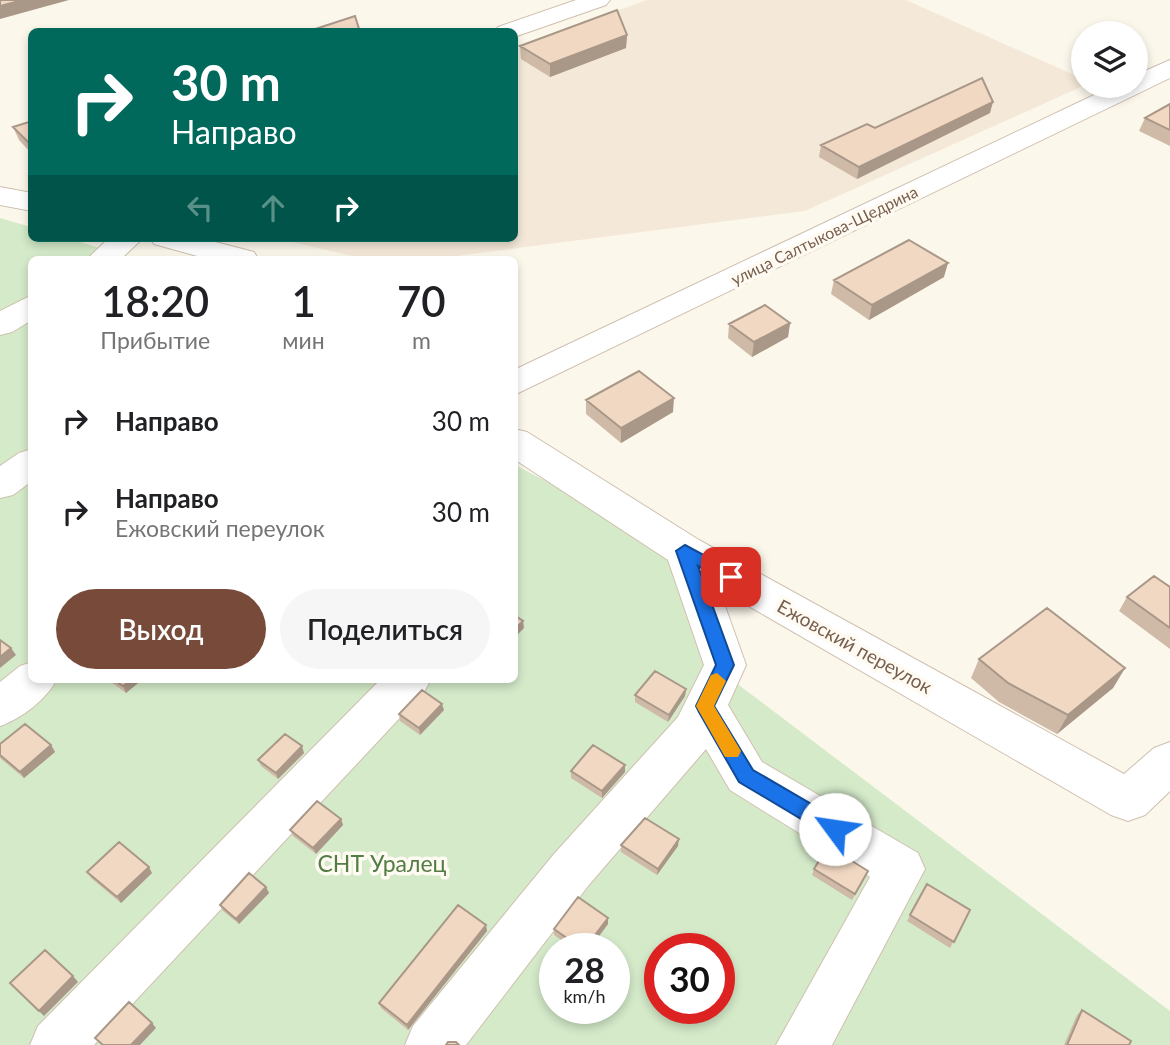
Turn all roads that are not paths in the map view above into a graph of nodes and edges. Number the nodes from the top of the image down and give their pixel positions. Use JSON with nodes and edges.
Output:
{"nodes":[{"id":1,"x":598,"y":0,"type":"edge"},
{"id":2,"x":518,"y":28,"type":"edge"},
{"id":3,"x":1170,"y":68,"type":"edge"},
{"id":4,"x":1148,"y":78,"type":"edge"},
{"id":5,"x":1107,"y":98,"type":"edge"},
{"id":6,"x":123,"y":242,"type":"edge"},
{"id":7,"x":180,"y":242,"type":"edge"},
{"id":8,"x":106,"y":256,"type":"edge"},
{"id":9,"x":232,"y":256,"type":"edge"},
{"id":10,"x":28,"y":308,"type":"edge"},
{"id":11,"x":0,"y":325,"type":"edge"},
{"id":12,"x":518,"y":382,"type":"edge"},
{"id":13,"x":518,"y":444,"type":"edge"},
{"id":14,"x":28,"y":466,"type":"edge"},
{"id":15,"x":0,"y":485,"type":"edge"},
{"id":16,"x":685,"y":551,"type":"junction"},
{"id":17,"x":30,"y":683,"type":"edge"},
{"id":18,"x":405,"y":683,"type":"edge"},
{"id":19,"x":705,"y":706,"type":"junction"},
{"id":20,"x":0,"y":707,"type":"edge"},
{"id":21,"x":1170,"y":762,"type":"edge"},
{"id":22,"x":57,"y":1045,"type":"edge"},
{"id":23,"x":432,"y":1045,"type":"edge"},
{"id":24,"x":803,"y":1045,"type":"edge"}],
"edges":[{"from":1,"to":2,"type":"street"},
{"from":3,"to":4,"type":"street","name":"улица Салтыкова-Щедрина"},
{"from":5,"to":12,"type":"street","name":"улица Салтыкова-Щедрина"},
{"from":6,"to":8,"type":"street"},
{"from":7,"to":9,"type":"street"},
{"from":10,"to":11,"type":"street"},
{"from":13,"to":16,"type":"street","name":"Ежовский переулок"},
{"from":14,"to":15,"type":"street"},
{"from":16,"to":19,"type":"street"},
{"from":16,"to":21,"type":"street","name":"Ежовский переулок"},
{"from":17,"to":20,"type":"street"},
{"from":18,"to":22,"type":"street"},
{"from":19,"to":23,"type":"street"},
{"from":19,"to":24,"type":"street"}]}
